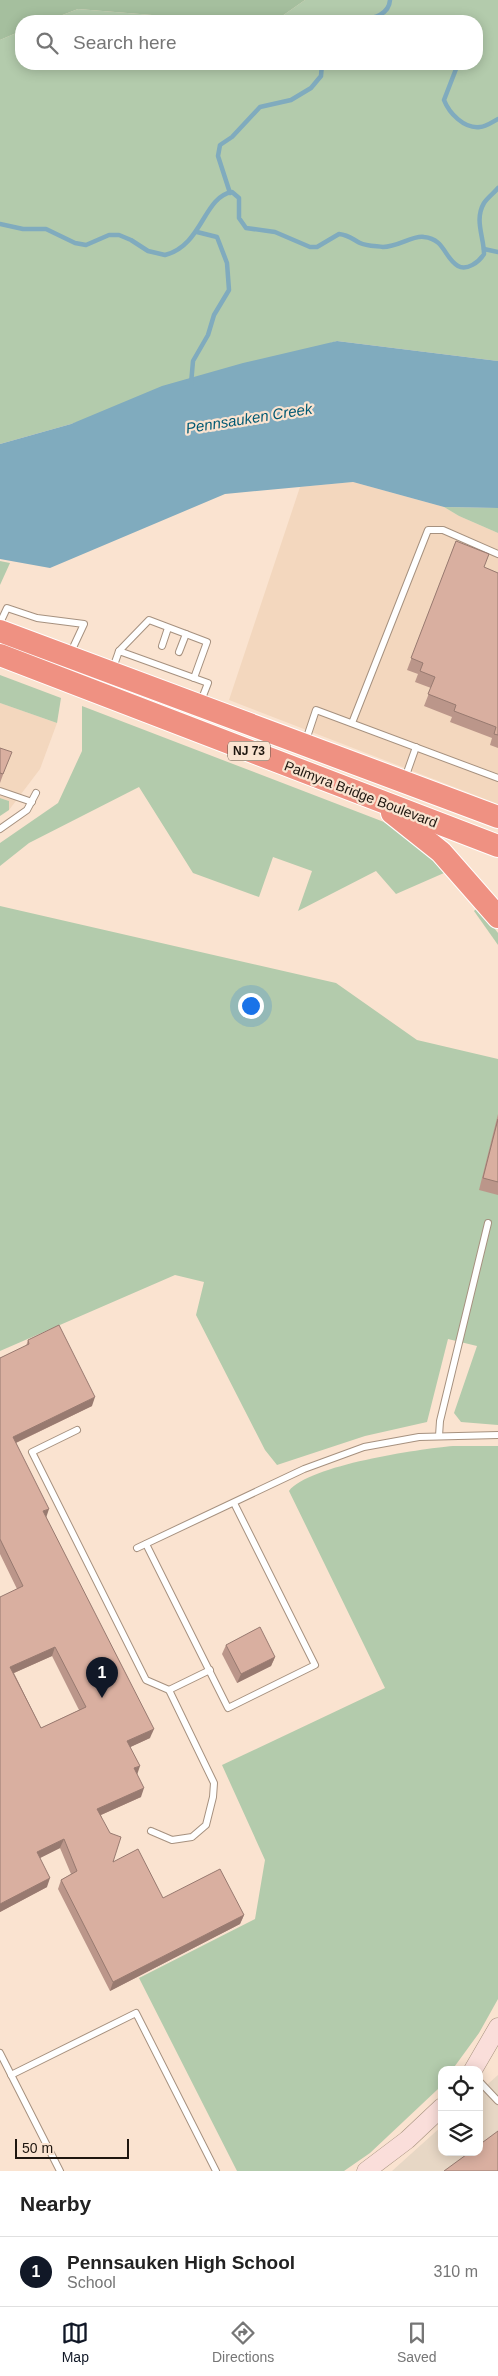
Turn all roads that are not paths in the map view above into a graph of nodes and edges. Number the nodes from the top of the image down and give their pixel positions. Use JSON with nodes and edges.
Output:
{"nodes":[{"id":1,"x":498,"y":554,"type":"edge"},
{"id":2,"x":0,"y":623,"type":"edge"},
{"id":3,"x":168,"y":628,"type":"junction"},
{"id":4,"x":0,"y":631,"type":"edge"},
{"id":5,"x":186,"y":634,"type":"junction"},
{"id":6,"x":162,"y":646,"type":"dead end"},
{"id":7,"x":120,"y":651,"type":"junction"},
{"id":8,"x":179,"y":652,"type":"dead end"},
{"id":9,"x":0,"y":655,"type":"edge"},
{"id":10,"x":68,"y":657,"type":"junction"},
{"id":11,"x":110,"y":673,"type":"junction"},
{"id":12,"x":194,"y":678,"type":"junction"},
{"id":13,"x":198,"y":707,"type":"junction"},
{"id":14,"x":352,"y":723,"type":"junction"},
{"id":15,"x":304,"y":746,"type":"junction"},
{"id":16,"x":416,"y":747,"type":"junction"},
{"id":17,"x":498,"y":778,"type":"edge"},
{"id":18,"x":404,"y":782,"type":"junction"},
{"id":19,"x":0,"y":791,"type":"edge"},
{"id":20,"x":36,"y":794,"type":"dead end"},
{"id":21,"x":372,"y":798,"type":"junction"},
{"id":22,"x":32,"y":802,"type":"junction"},
{"id":23,"x":498,"y":817,"type":"edge"},
{"id":24,"x":0,"y":829,"type":"edge"},
{"id":25,"x":498,"y":846,"type":"edge"},
{"id":26,"x":498,"y":917,"type":"edge"},
{"id":27,"x":488,"y":1223,"type":"dead end"},
{"id":28,"x":77,"y":1430,"type":"dead end"},
{"id":29,"x":498,"y":1434,"type":"edge"},
{"id":30,"x":439,"y":1436,"type":"junction"},
{"id":31,"x":234,"y":1503,"type":"junction"},
{"id":32,"x":146,"y":1544,"type":"junction"},
{"id":33,"x":137,"y":1548,"type":"dead end"},
{"id":34,"x":210,"y":1670,"type":"junction"},
{"id":35,"x":169,"y":1690,"type":"junction"},
{"id":36,"x":151,"y":1831,"type":"dead end"},
{"id":37,"x":498,"y":2027,"type":"edge"},
{"id":38,"x":0,"y":2053,"type":"edge"},
{"id":39,"x":475,"y":2066,"type":"edge"},
{"id":40,"x":11,"y":2075,"type":"junction"},
{"id":41,"x":483,"y":2085,"type":"edge"},
{"id":42,"x":498,"y":2101,"type":"edge"},
{"id":43,"x":438,"y":2111,"type":"edge"},
{"id":44,"x":60,"y":2171,"type":"edge"},
{"id":45,"x":216,"y":2171,"type":"edge"},
{"id":46,"x":366,"y":2171,"type":"edge"}],
"edges":[{"from":1,"to":14,"type":"lane"},
{"from":2,"to":10,"type":"lane"},
{"from":3,"to":5,"type":"lane"},
{"from":3,"to":6,"type":"lane"},
{"from":3,"to":7,"type":"lane"},
{"from":4,"to":10,"type":"highway","name":"Palmyra Bridge Boulevard","number":"NJ 73"},
{"from":5,"to":8,"type":"lane"},
{"from":5,"to":12,"type":"lane"},
{"from":7,"to":11,"type":"lane"},
{"from":7,"to":12,"type":"lane"},
{"from":9,"to":21,"type":"highway","name":"Palmyra Bridge Boulevard","number":"NJ 73"},
{"from":10,"to":11,"type":"highway","name":"Palmyra Bridge Boulevard","number":"NJ 73"},
{"from":11,"to":13,"type":"highway","name":"Palmyra Bridge Boulevard","number":"NJ 73"},
{"from":12,"to":13,"type":"lane"},
{"from":13,"to":15,"type":"highway","name":"Palmyra Bridge Boulevard","number":"NJ 73"},
{"from":14,"to":15,"type":"lane"},
{"from":14,"to":16,"type":"lane"},
{"from":15,"to":18,"type":"highway","name":"Palmyra Bridge Boulevard","number":"NJ 73"},
{"from":16,"to":17,"type":"lane"},
{"from":16,"to":18,"type":"lane"},
{"from":18,"to":23,"type":"highway","name":"Palmyra Bridge Boulevard","number":"NJ 73"},
{"from":19,"to":22,"type":"lane"},
{"from":20,"to":22,"type":"lane"},
{"from":21,"to":25,"type":"highway","name":"Palmyra Bridge Boulevard","number":"NJ 73"},
{"from":21,"to":26,"type":"highway"},
{"from":22,"to":24,"type":"lane"},
{"from":27,"to":30,"type":"lane"},
{"from":28,"to":35,"type":"lane"},
{"from":29,"to":30,"type":"lane"},
{"from":30,"to":31,"type":"lane"},
{"from":31,"to":32,"type":"lane"},
{"from":31,"to":34,"type":"lane"},
{"from":32,"to":33,"type":"lane"},
{"from":32,"to":34,"type":"lane"},
{"from":34,"to":35,"type":"lane"},
{"from":35,"to":36,"type":"lane"},
{"from":37,"to":39,"type":"street"},
{"from":38,"to":40,"type":"lane"},
{"from":40,"to":44,"type":"lane"},
{"from":40,"to":45,"type":"lane"},
{"from":41,"to":42,"type":"lane"},
{"from":43,"to":46,"type":"street"}]}
